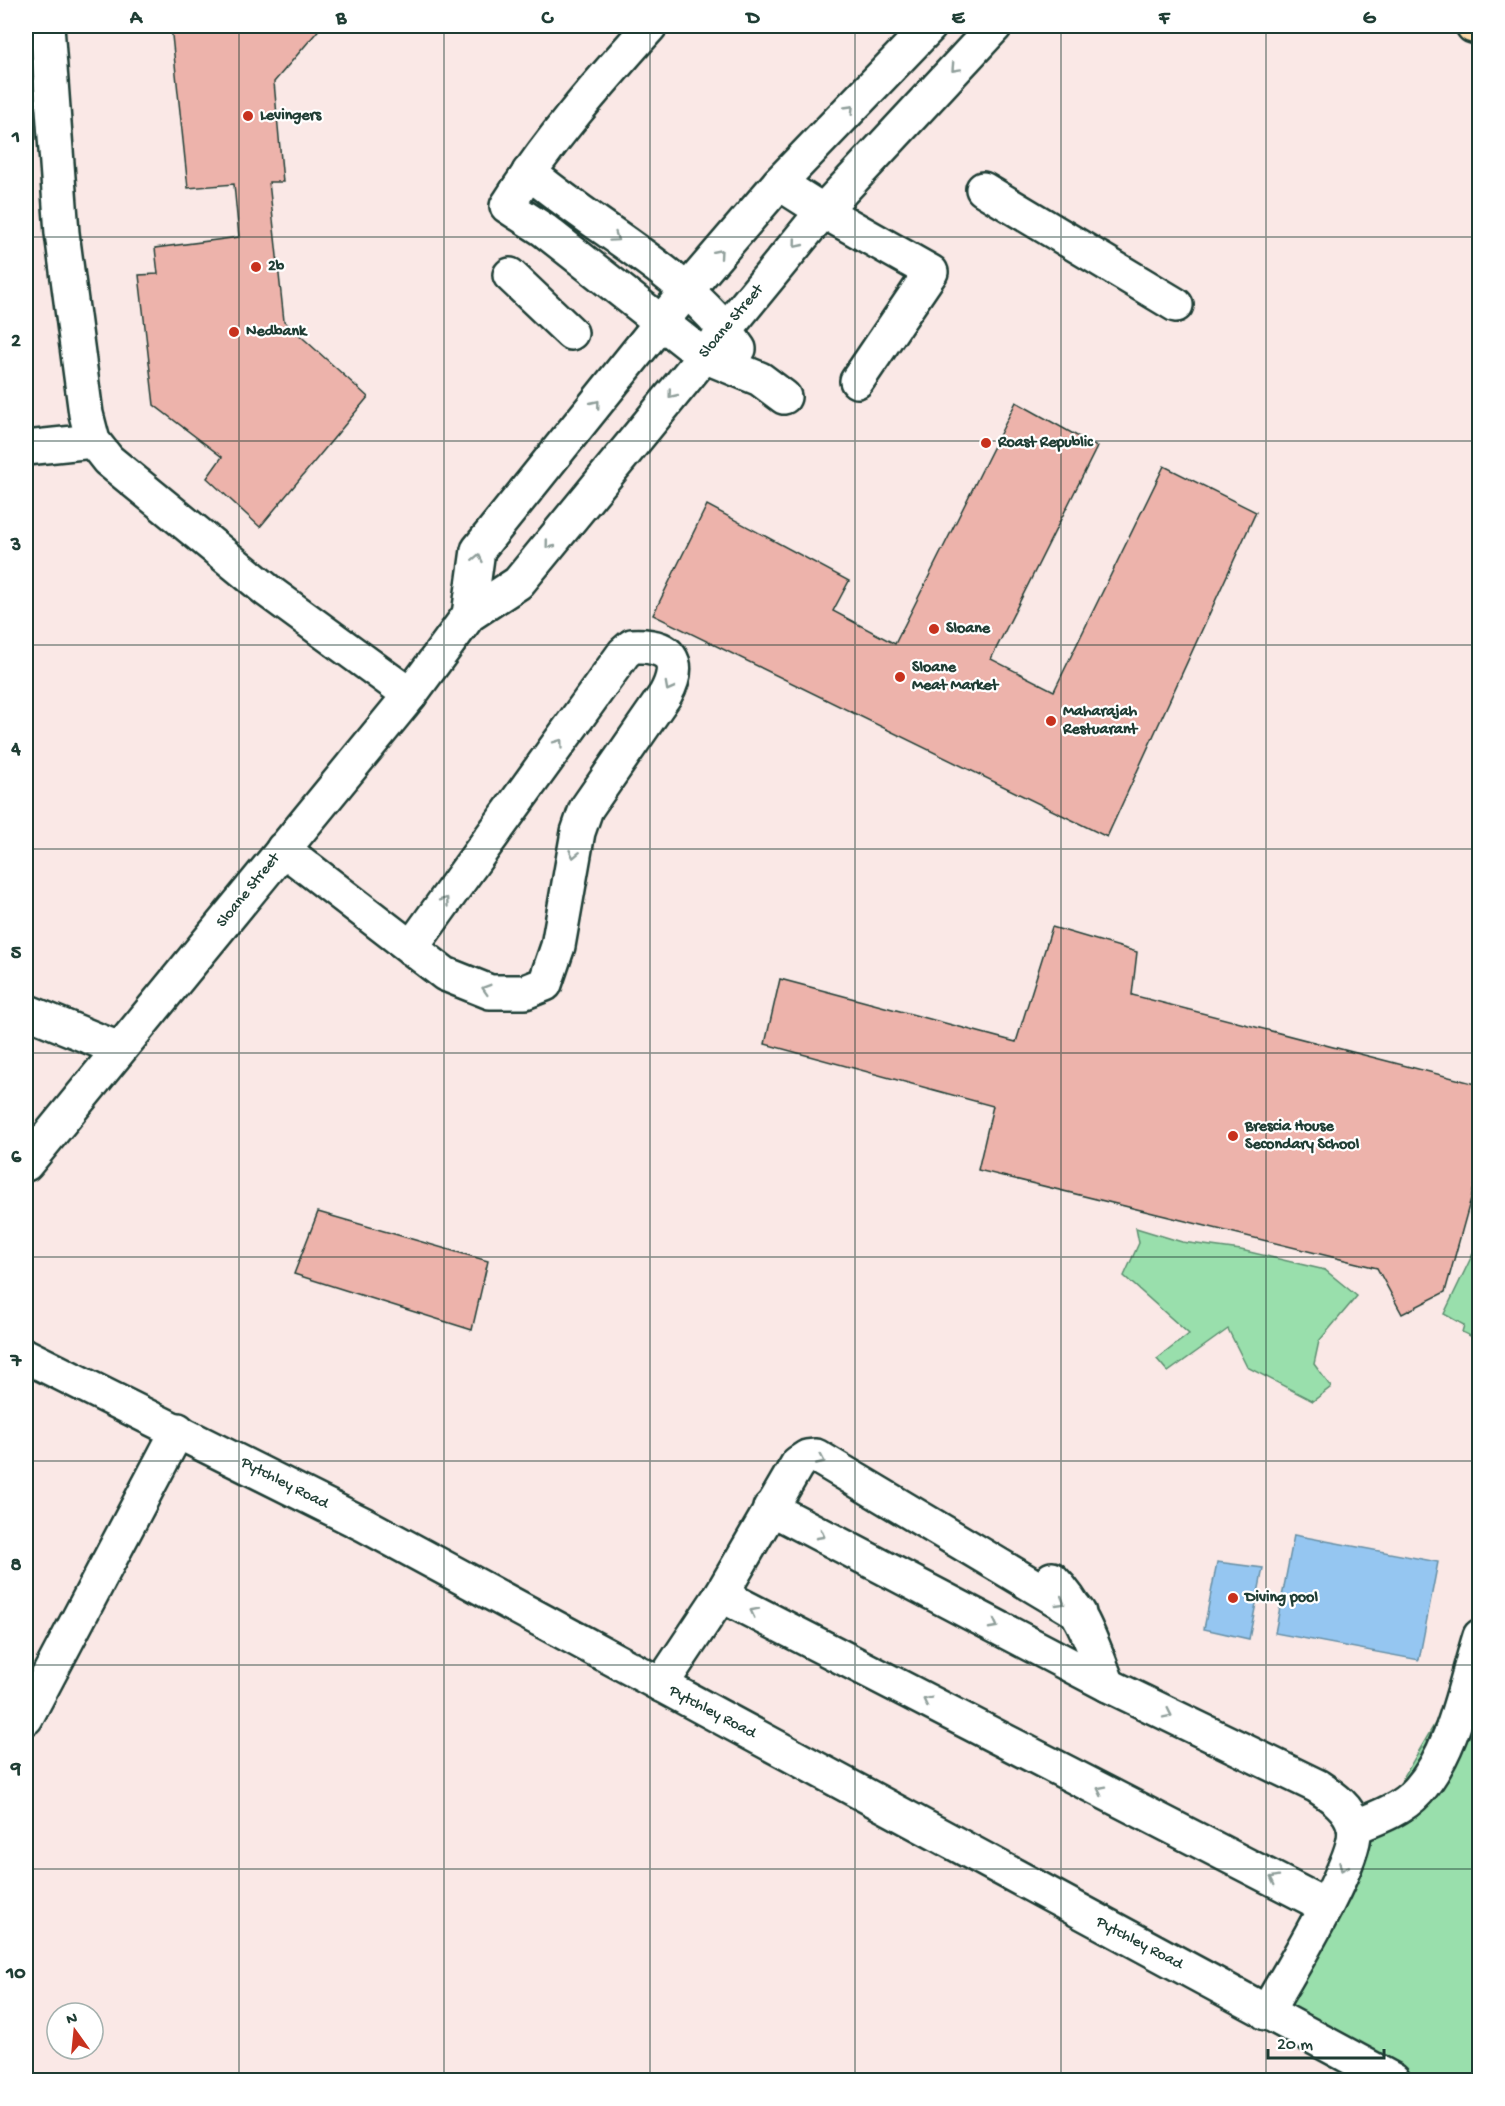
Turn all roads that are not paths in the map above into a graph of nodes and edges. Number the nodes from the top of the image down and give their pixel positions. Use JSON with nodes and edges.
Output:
{"nodes":[{"id":1,"x":47,"y":26,"type":"edge"},
{"id":2,"x":650,"y":26,"type":"edge"},
{"id":3,"x":930,"y":26,"type":"edge"},
{"id":4,"x":995,"y":26,"type":"edge"},
{"id":5,"x":1473,"y":26,"type":"edge"},
{"id":6,"x":1479,"y":28,"type":"edge"},
{"id":7,"x":529,"y":172,"type":"junction"},
{"id":8,"x":779,"y":183,"type":"junction"},
{"id":9,"x":983,"y":189,"type":"dead end"},
{"id":10,"x":567,"y":204,"type":"junction"},
{"id":11,"x":823,"y":211,"type":"junction"},
{"id":12,"x":544,"y":230,"type":"junction"},
{"id":13,"x":510,"y":275,"type":"dead end"},
{"id":14,"x":688,"y":289,"type":"junction"},
{"id":15,"x":1176,"y":305,"type":"dead end"},
{"id":16,"x":662,"y":323,"type":"junction"},
{"id":17,"x":727,"y":330,"type":"junction"},
{"id":18,"x":571,"y":333,"type":"dead end"},
{"id":19,"x":704,"y":356,"type":"junction"},
{"id":20,"x":856,"y":381,"type":"dead end"},
{"id":21,"x":93,"y":441,"type":"junction"},
{"id":22,"x":26,"y":448,"type":"edge"},
{"id":23,"x":469,"y":615,"type":"junction"},
{"id":24,"x":410,"y":695,"type":"junction"},
{"id":25,"x":283,"y":849,"type":"junction"},
{"id":26,"x":411,"y":948,"type":"junction"},
{"id":27,"x":26,"y":1011,"type":"edge"},
{"id":28,"x":119,"y":1049,"type":"junction"},
{"id":29,"x":26,"y":1164,"type":"edge"},
{"id":30,"x":26,"y":1356,"type":"edge"},
{"id":31,"x":178,"y":1430,"type":"junction"},
{"id":32,"x":770,"y":1508,"type":"junction"},
{"id":33,"x":720,"y":1595,"type":"junction"},
{"id":34,"x":1479,"y":1636,"type":"edge"},
{"id":35,"x":661,"y":1685,"type":"junction"},
{"id":36,"x":1108,"y":1685,"type":"junction"},
{"id":37,"x":26,"y":1718,"type":"edge"},
{"id":38,"x":1354,"y":1827,"type":"junction"},
{"id":39,"x":1326,"y":1906,"type":"junction"},
{"id":40,"x":1266,"y":2013,"type":"junction"},
{"id":41,"x":1393,"y":2080,"type":"edge"}],
"edges":[{"from":1,"to":21,"type":"street"},
{"from":2,"to":7,"type":"street"},
{"from":8,"to":3,"type":"street","name":"Sloane Street","one_way":true},
{"from":4,"to":11,"type":"street","name":"Sloane Street","one_way":true},
{"from":5,"to":6,"type":"main road"},
{"from":7,"to":10,"type":"street"},
{"from":7,"to":12,"type":"street"},
{"from":8,"to":11,"type":"street"},
{"from":14,"to":8,"type":"street","name":"Sloane Street","one_way":true},
{"from":9,"to":15,"type":"street"},
{"from":10,"to":12,"type":"street"},
{"from":10,"to":14,"type":"street","one_way":true},
{"from":11,"to":17,"type":"street","name":"Sloane Street","one_way":true},
{"from":11,"to":20,"type":"street"},
{"from":12,"to":16,"type":"street"},
{"from":13,"to":18,"type":"street"},
{"from":14,"to":16,"type":"street","name":"Sloane Street"},
{"from":14,"to":17,"type":"street"},
{"from":16,"to":19,"type":"street"},
{"from":23,"to":16,"type":"street","name":"Sloane Street","one_way":true},
{"from":17,"to":19,"type":"street","name":"Sloane Street"},
{"from":17,"to":19,"type":"street"},
{"from":19,"to":23,"type":"street","name":"Sloane Street","one_way":true},
{"from":21,"to":22,"type":"street"},
{"from":21,"to":24,"type":"street"},
{"from":23,"to":24,"type":"street","name":"Sloane Street"},
{"from":24,"to":25,"type":"street","name":"Sloane Street"},
{"from":25,"to":26,"type":"street"},
{"from":25,"to":28,"type":"street","name":"Sloane Street"},
{"from":26,"to":26,"type":"street","one_way":true},
{"from":27,"to":28,"type":"street"},
{"from":28,"to":29,"type":"street","name":"Sloane Street"},
{"from":30,"to":31,"type":"street","name":"Pytchley Road"},
{"from":31,"to":35,"type":"street","name":"Pytchley Road"},
{"from":31,"to":37,"type":"street"},
{"from":32,"to":33,"type":"street"},
{"from":32,"to":36,"type":"street","one_way":true},
{"from":32,"to":36,"type":"street","one_way":true},
{"from":33,"to":35,"type":"street"},
{"from":39,"to":33,"type":"street","one_way":true},
{"from":34,"to":38,"type":"street"},
{"from":35,"to":40,"type":"street","name":"Pytchley Road"},
{"from":36,"to":38,"type":"street","one_way":true},
{"from":38,"to":39,"type":"street","one_way":true},
{"from":39,"to":40,"type":"street"},
{"from":40,"to":41,"type":"street","name":"Pytchley Road"}]}
